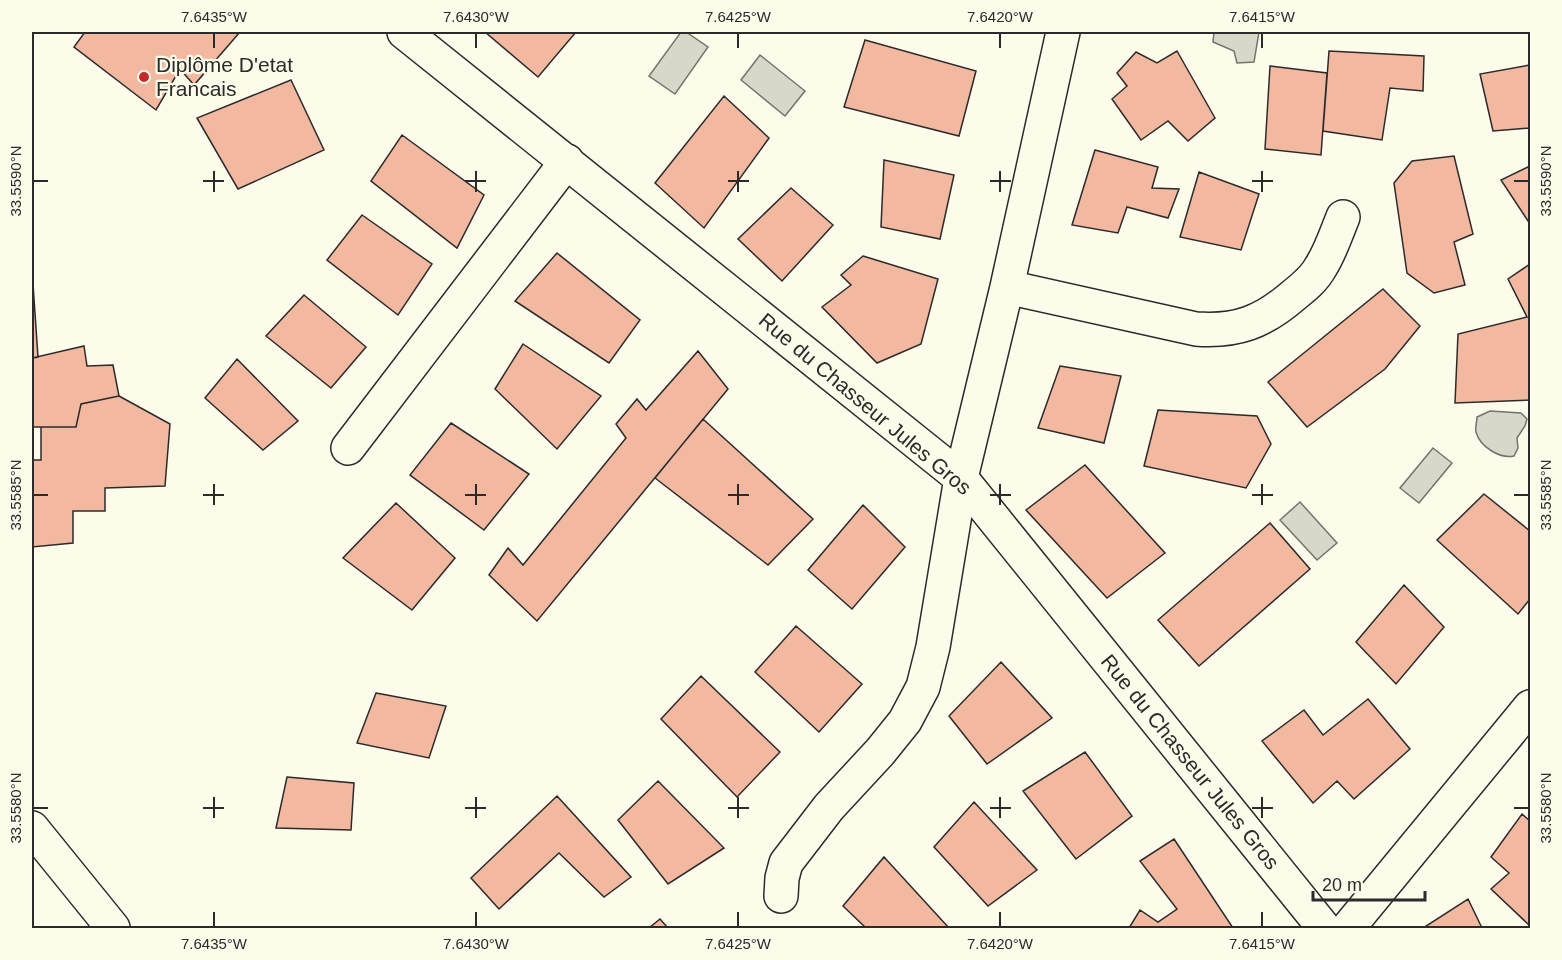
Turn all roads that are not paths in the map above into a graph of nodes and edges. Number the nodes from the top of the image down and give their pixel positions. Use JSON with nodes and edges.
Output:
{"nodes":[{"id":1,"x":404,"y":32,"type":"edge"},
{"id":2,"x":1063,"y":32,"type":"edge"},
{"id":3,"x":567,"y":161,"type":"junction"},
{"id":4,"x":1343,"y":217,"type":"dead end"},
{"id":5,"x":1007,"y":287,"type":"junction"},
{"id":6,"x":348,"y":448,"type":"dead end"},
{"id":7,"x":961,"y":478,"type":"junction"},
{"id":8,"x":1530,"y":708,"type":"edge"},
{"id":9,"x":32,"y":828,"type":"edge"},
{"id":10,"x":781,"y":896,"type":"dead end"},
{"id":11,"x":114,"y":928,"type":"edge"},
{"id":12,"x":1324,"y":928,"type":"edge"},
{"id":13,"x":1348,"y":928,"type":"edge"}],
"edges":[{"from":1,"to":3,"type":"street","name":"Rue du Chasseur Jules Gros"},
{"from":2,"to":5,"type":"street"},
{"from":3,"to":6,"type":"street"},
{"from":3,"to":7,"type":"street","name":"Rue du Chasseur Jules Gros"},
{"from":4,"to":5,"type":"street"},
{"from":5,"to":7,"type":"street"},
{"from":7,"to":10,"type":"street"},
{"from":7,"to":12,"type":"street","name":"Rue du Chasseur Jules Gros"},
{"from":8,"to":13,"type":"street"},
{"from":9,"to":11,"type":"street"}]}
